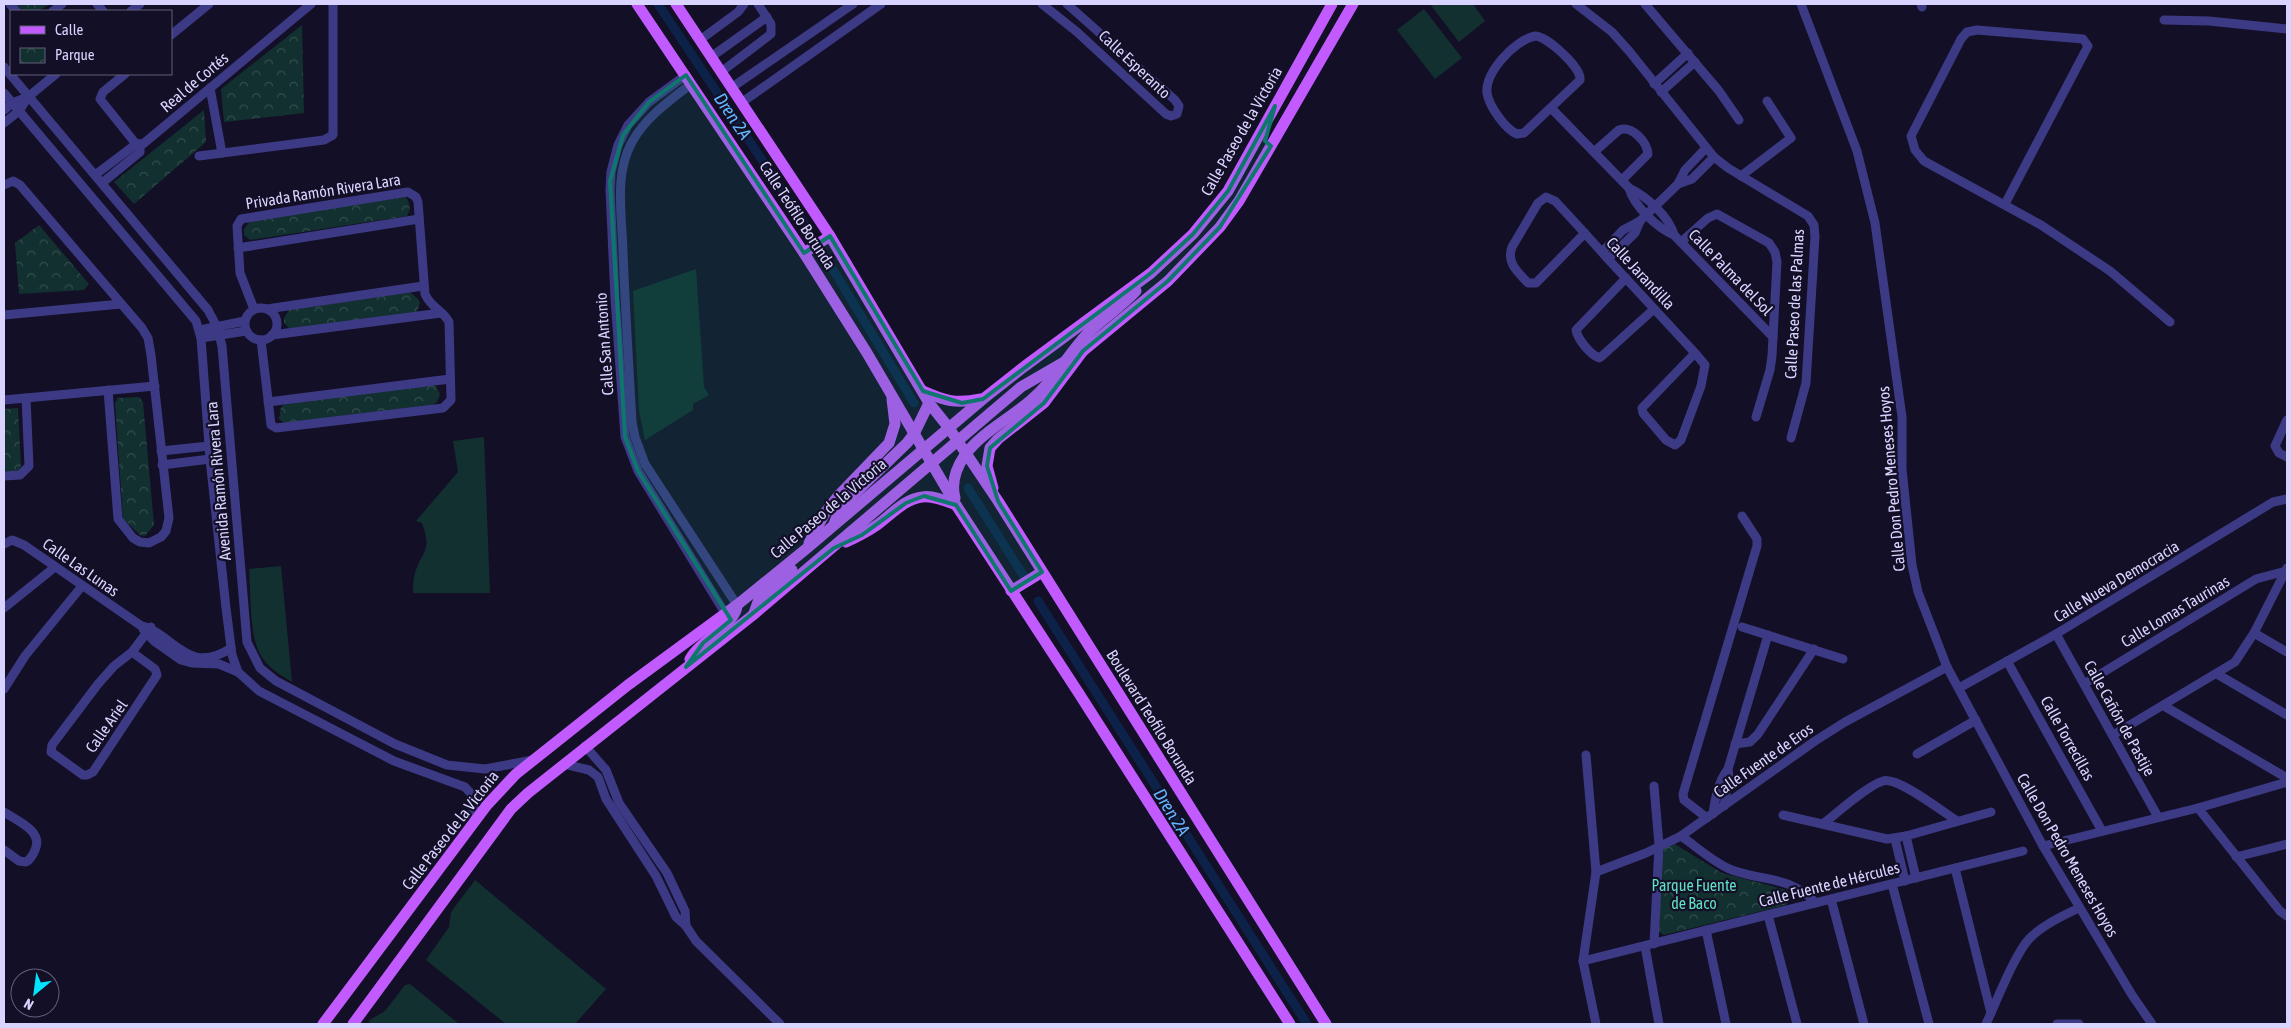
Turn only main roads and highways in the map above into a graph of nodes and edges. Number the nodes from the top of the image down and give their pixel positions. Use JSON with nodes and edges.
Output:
{"nodes":[{"id":1,"x":637,"y":4,"type":"edge"},
{"id":2,"x":676,"y":4,"type":"edge"},
{"id":3,"x":1332,"y":4,"type":"edge"},
{"id":4,"x":1352,"y":4,"type":"edge"},
{"id":5,"x":1274,"y":106,"type":"junction"},
{"id":6,"x":1272,"y":146,"type":"junction"},
{"id":7,"x":830,"y":236,"type":"junction"},
{"id":8,"x":804,"y":253,"type":"junction"},
{"id":9,"x":1151,"y":273,"type":"junction"},
{"id":10,"x":1083,"y":351,"type":"junction"},
{"id":11,"x":1068,"y":358,"type":"junction"},
{"id":12,"x":923,"y":391,"type":"junction"},
{"id":13,"x":892,"y":395,"type":"junction"},
{"id":14,"x":983,"y":399,"type":"junction"},
{"id":15,"x":929,"y":404,"type":"junction"},
{"id":16,"x":949,"y":428,"type":"junction"},
{"id":17,"x":914,"y":434,"type":"junction"},
{"id":18,"x":958,"y":442,"type":"junction"},
{"id":19,"x":924,"y":449,"type":"junction"},
{"id":20,"x":965,"y":455,"type":"junction"},
{"id":21,"x":932,"y":464,"type":"junction"},
{"id":22,"x":998,"y":501,"type":"junction"},
{"id":23,"x":956,"y":505,"type":"junction"},
{"id":24,"x":833,"y":526,"type":"junction"},
{"id":25,"x":834,"y":548,"type":"junction"},
{"id":26,"x":806,"y":549,"type":"junction"},
{"id":27,"x":1042,"y":572,"type":"junction"},
{"id":28,"x":1011,"y":591,"type":"junction"},
{"id":29,"x":737,"y":605,"type":"junction"},
{"id":30,"x":754,"y":615,"type":"junction"},
{"id":31,"x":686,"y":667,"type":"junction"},
{"id":32,"x":323,"y":1024,"type":"edge"},
{"id":33,"x":353,"y":1024,"type":"edge"},
{"id":34,"x":1290,"y":1024,"type":"edge"},
{"id":35,"x":1326,"y":1024,"type":"edge"}],
"edges":[{"from":1,"to":8,"type":"main road","name":"Calle Teófilo Borunda"},
{"from":2,"to":7,"type":"main road","name":"Calle Teófilo Borunda"},
{"from":3,"to":5,"type":"main road","name":"Calle Paseo de la Victoria"},
{"from":4,"to":6,"type":"main road","name":"Calle Paseo de la Victoria"},
{"from":5,"to":6,"type":"main road"},
{"from":5,"to":9,"type":"main road","name":"Calle Paseo de la Victoria"},
{"from":6,"to":10,"type":"main road","name":"Calle Paseo de la Victoria"},
{"from":7,"to":8,"type":"main road"},
{"from":7,"to":12,"type":"main road","name":"Calle Teófilo Borunda"},
{"from":8,"to":13,"type":"main road","name":"Calle Teófilo Borunda"},
{"from":9,"to":11,"type":"main road"},
{"from":9,"to":14,"type":"main road","name":"Calle Paseo de la Victoria"},
{"from":10,"to":11,"type":"main road","name":"Calle Paseo de la Victoria"},
{"from":10,"to":22,"type":"main road"},
{"from":11,"to":18,"type":"main road","name":"Calle Paseo de la Victoria"},
{"from":11,"to":20,"type":"main road"},
{"from":12,"to":14,"type":"main road"},
{"from":12,"to":15,"type":"main road","name":"Calle Teófilo Borunda"},
{"from":13,"to":17,"type":"main road","name":"Calle Teófilo Borunda"},
{"from":13,"to":26,"type":"main road"},
{"from":14,"to":16,"type":"main road","name":"Calle Paseo de la Victoria"},
{"from":15,"to":16,"type":"main road","name":"Calle Teófilo Borunda"},
{"from":15,"to":17,"type":"main road"},
{"from":16,"to":18,"type":"main road","name":"Boulevard Teofilo Borunda"},
{"from":16,"to":19,"type":"main road","name":"Calle Paseo de la Victoria"},
{"from":17,"to":19,"type":"main road","name":"Calle Teófilo Borunda"},
{"from":17,"to":24,"type":"main road"},
{"from":18,"to":20,"type":"main road","name":"Boulevard Teofilo Borunda"},
{"from":18,"to":21,"type":"main road","name":"Calle Paseo de la Victoria"},
{"from":19,"to":21,"type":"main road"},
{"from":19,"to":24,"type":"main road","name":"Calle Paseo de la Victoria"},
{"from":20,"to":22,"type":"main road","name":"Boulevard Teofilo Borunda"},
{"from":20,"to":23,"type":"main road"},
{"from":21,"to":23,"type":"main road"},
{"from":21,"to":25,"type":"main road","name":"Calle Paseo de la Victoria"},
{"from":22,"to":27,"type":"main road","name":"Boulevard Teofilo Borunda"},
{"from":23,"to":25,"type":"main road"},
{"from":23,"to":28,"type":"main road"},
{"from":24,"to":26,"type":"main road","name":"Calle Paseo de la Victoria"},
{"from":24,"to":30,"type":"main road"},
{"from":25,"to":30,"type":"main road","name":"Calle Paseo de la Victoria"},
{"from":26,"to":29,"type":"main road","name":"Calle Paseo de la Victoria"},
{"from":27,"to":28,"type":"main road"},
{"from":27,"to":35,"type":"main road","name":"Boulevard Teofilo Borunda"},
{"from":28,"to":34,"type":"main road"},
{"from":29,"to":31,"type":"main road"},
{"from":29,"to":32,"type":"main road","name":"Calle Paseo de la Victoria"},
{"from":30,"to":31,"type":"main road","name":"Calle Paseo de la Victoria"},
{"from":31,"to":33,"type":"main road","name":"Calle Paseo de la Victoria"}]}
